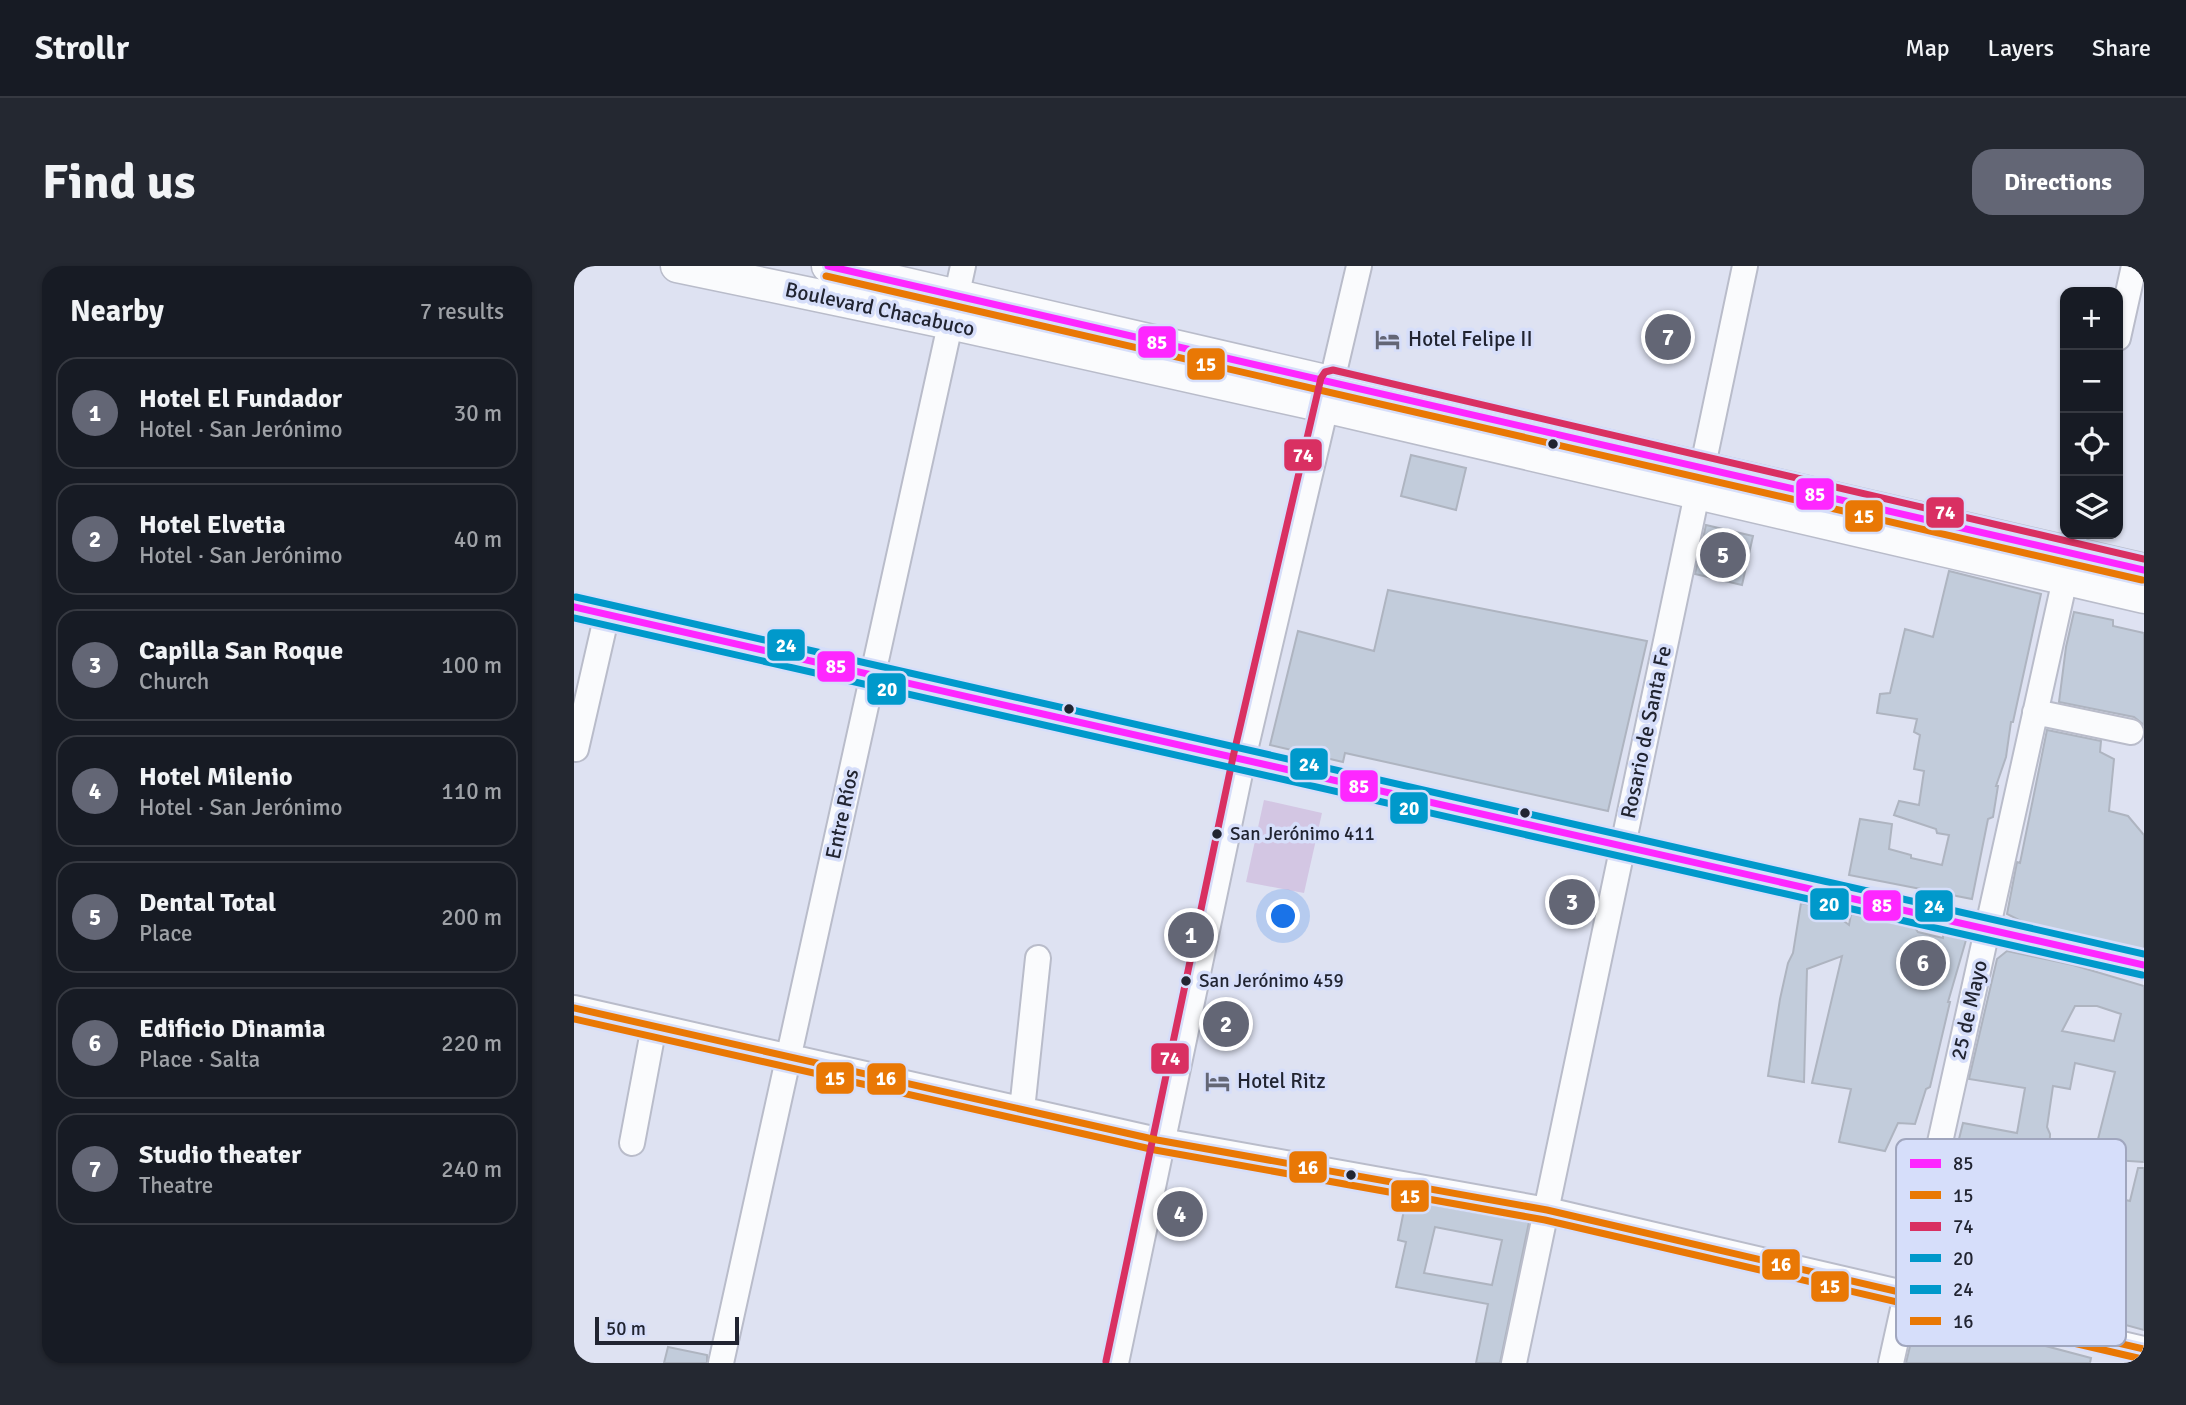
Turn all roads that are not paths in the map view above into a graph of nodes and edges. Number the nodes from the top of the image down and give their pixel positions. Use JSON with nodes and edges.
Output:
{"nodes":[{"id":1,"x":677,"y":266,"type":"edge"},
{"id":2,"x":828,"y":266,"type":"edge"},
{"id":3,"x":1359,"y":266,"type":"edge"},
{"id":4,"x":1745,"y":266,"type":"edge"},
{"id":5,"x":2134,"y":266,"type":"edge"},
{"id":6,"x":956,"y":295,"type":"edge"},
{"id":7,"x":2123,"y":316,"type":"edge"},
{"id":8,"x":1328,"y":393,"type":"junction"},
{"id":9,"x":1699,"y":481,"type":"junction"},
{"id":10,"x":2069,"y":556,"type":"edge"},
{"id":11,"x":2144,"y":570,"type":"edge"},
{"id":12,"x":2144,"y":597,"type":"edge"},
{"id":13,"x":574,"y":607,"type":"edge"},
{"id":14,"x":607,"y":614,"type":"junction"},
{"id":15,"x":873,"y":675,"type":"junction"},
{"id":16,"x":2035,"y":712,"type":"junction"},
{"id":17,"x":2131,"y":732,"type":"dead end"},
{"id":18,"x":576,"y":749,"type":"dead end"},
{"id":19,"x":1244,"y":759,"type":"junction"},
{"id":20,"x":1622,"y":848,"type":"junction"},
{"id":21,"x":1987,"y":929,"type":"junction"},
{"id":22,"x":1038,"y":958,"type":"dead end"},
{"id":23,"x":2144,"y":965,"type":"edge"},
{"id":24,"x":574,"y":1008,"type":"edge"},
{"id":25,"x":654,"y":1026,"type":"junction"},
{"id":26,"x":788,"y":1057,"type":"junction"},
{"id":27,"x":1022,"y":1110,"type":"junction"},
{"id":28,"x":1940,"y":1139,"type":"edge"},
{"id":29,"x":1163,"y":1141,"type":"junction"},
{"id":30,"x":632,"y":1143,"type":"dead end"},
{"id":31,"x":1547,"y":1210,"type":"junction"},
{"id":32,"x":1896,"y":1290,"type":"edge"},
{"id":33,"x":1896,"y":1339,"type":"edge"},
{"id":34,"x":2126,"y":1345,"type":"edge"},
{"id":35,"x":2144,"y":1349,"type":"edge"},
{"id":36,"x":721,"y":1363,"type":"edge"},
{"id":37,"x":1116,"y":1363,"type":"edge"},
{"id":38,"x":1514,"y":1363,"type":"edge"},
{"id":39,"x":1891,"y":1363,"type":"edge"}],
"edges":[{"from":1,"to":6,"type":"main road","name":"Boulevard Chacabuco"},
{"from":2,"to":6,"type":"main road","name":"Boulevard Chacabuco"},
{"from":3,"to":8,"type":"street"},
{"from":4,"to":9,"type":"street","name":"Rosario de Santa Fe"},
{"from":5,"to":7,"type":"street"},
{"from":6,"to":8,"type":"main road","name":"Boulevard Chacabuco"},
{"from":6,"to":15,"type":"street","name":"Entre Ríos"},
{"from":8,"to":9,"type":"main road","name":"Boulevard Chacabuco"},
{"from":8,"to":19,"type":"street"},
{"from":9,"to":10,"type":"main road","name":"Boulevard Chacabuco"},
{"from":9,"to":20,"type":"street","name":"Rosario de Santa Fe"},
{"from":10,"to":11,"type":"main road"},
{"from":10,"to":12,"type":"main road"},
{"from":10,"to":16,"type":"street","name":"25 de Mayo"},
{"from":13,"to":14,"type":"street"},
{"from":14,"to":15,"type":"street"},
{"from":14,"to":18,"type":"street"},
{"from":15,"to":19,"type":"street"},
{"from":15,"to":26,"type":"street","name":"Entre Ríos"},
{"from":16,"to":17,"type":"street"},
{"from":16,"to":21,"type":"street","name":"25 de Mayo"},
{"from":19,"to":20,"type":"street"},
{"from":19,"to":29,"type":"street"},
{"from":20,"to":21,"type":"street"},
{"from":20,"to":31,"type":"street","name":"Rosario de Santa Fe"},
{"from":21,"to":23,"type":"street"},
{"from":21,"to":28,"type":"street","name":"25 de Mayo"},
{"from":22,"to":27,"type":"street"},
{"from":24,"to":25,"type":"street"},
{"from":25,"to":26,"type":"street"},
{"from":25,"to":30,"type":"street"},
{"from":26,"to":27,"type":"street"},
{"from":26,"to":36,"type":"street","name":"Entre Ríos"},
{"from":27,"to":29,"type":"street"},
{"from":29,"to":31,"type":"street"},
{"from":29,"to":37,"type":"street"},
{"from":31,"to":32,"type":"street"},
{"from":31,"to":38,"type":"street","name":"Rosario de Santa Fe"},
{"from":33,"to":39,"type":"street","name":"25 de Mayo"},
{"from":34,"to":35,"type":"street"}]}
